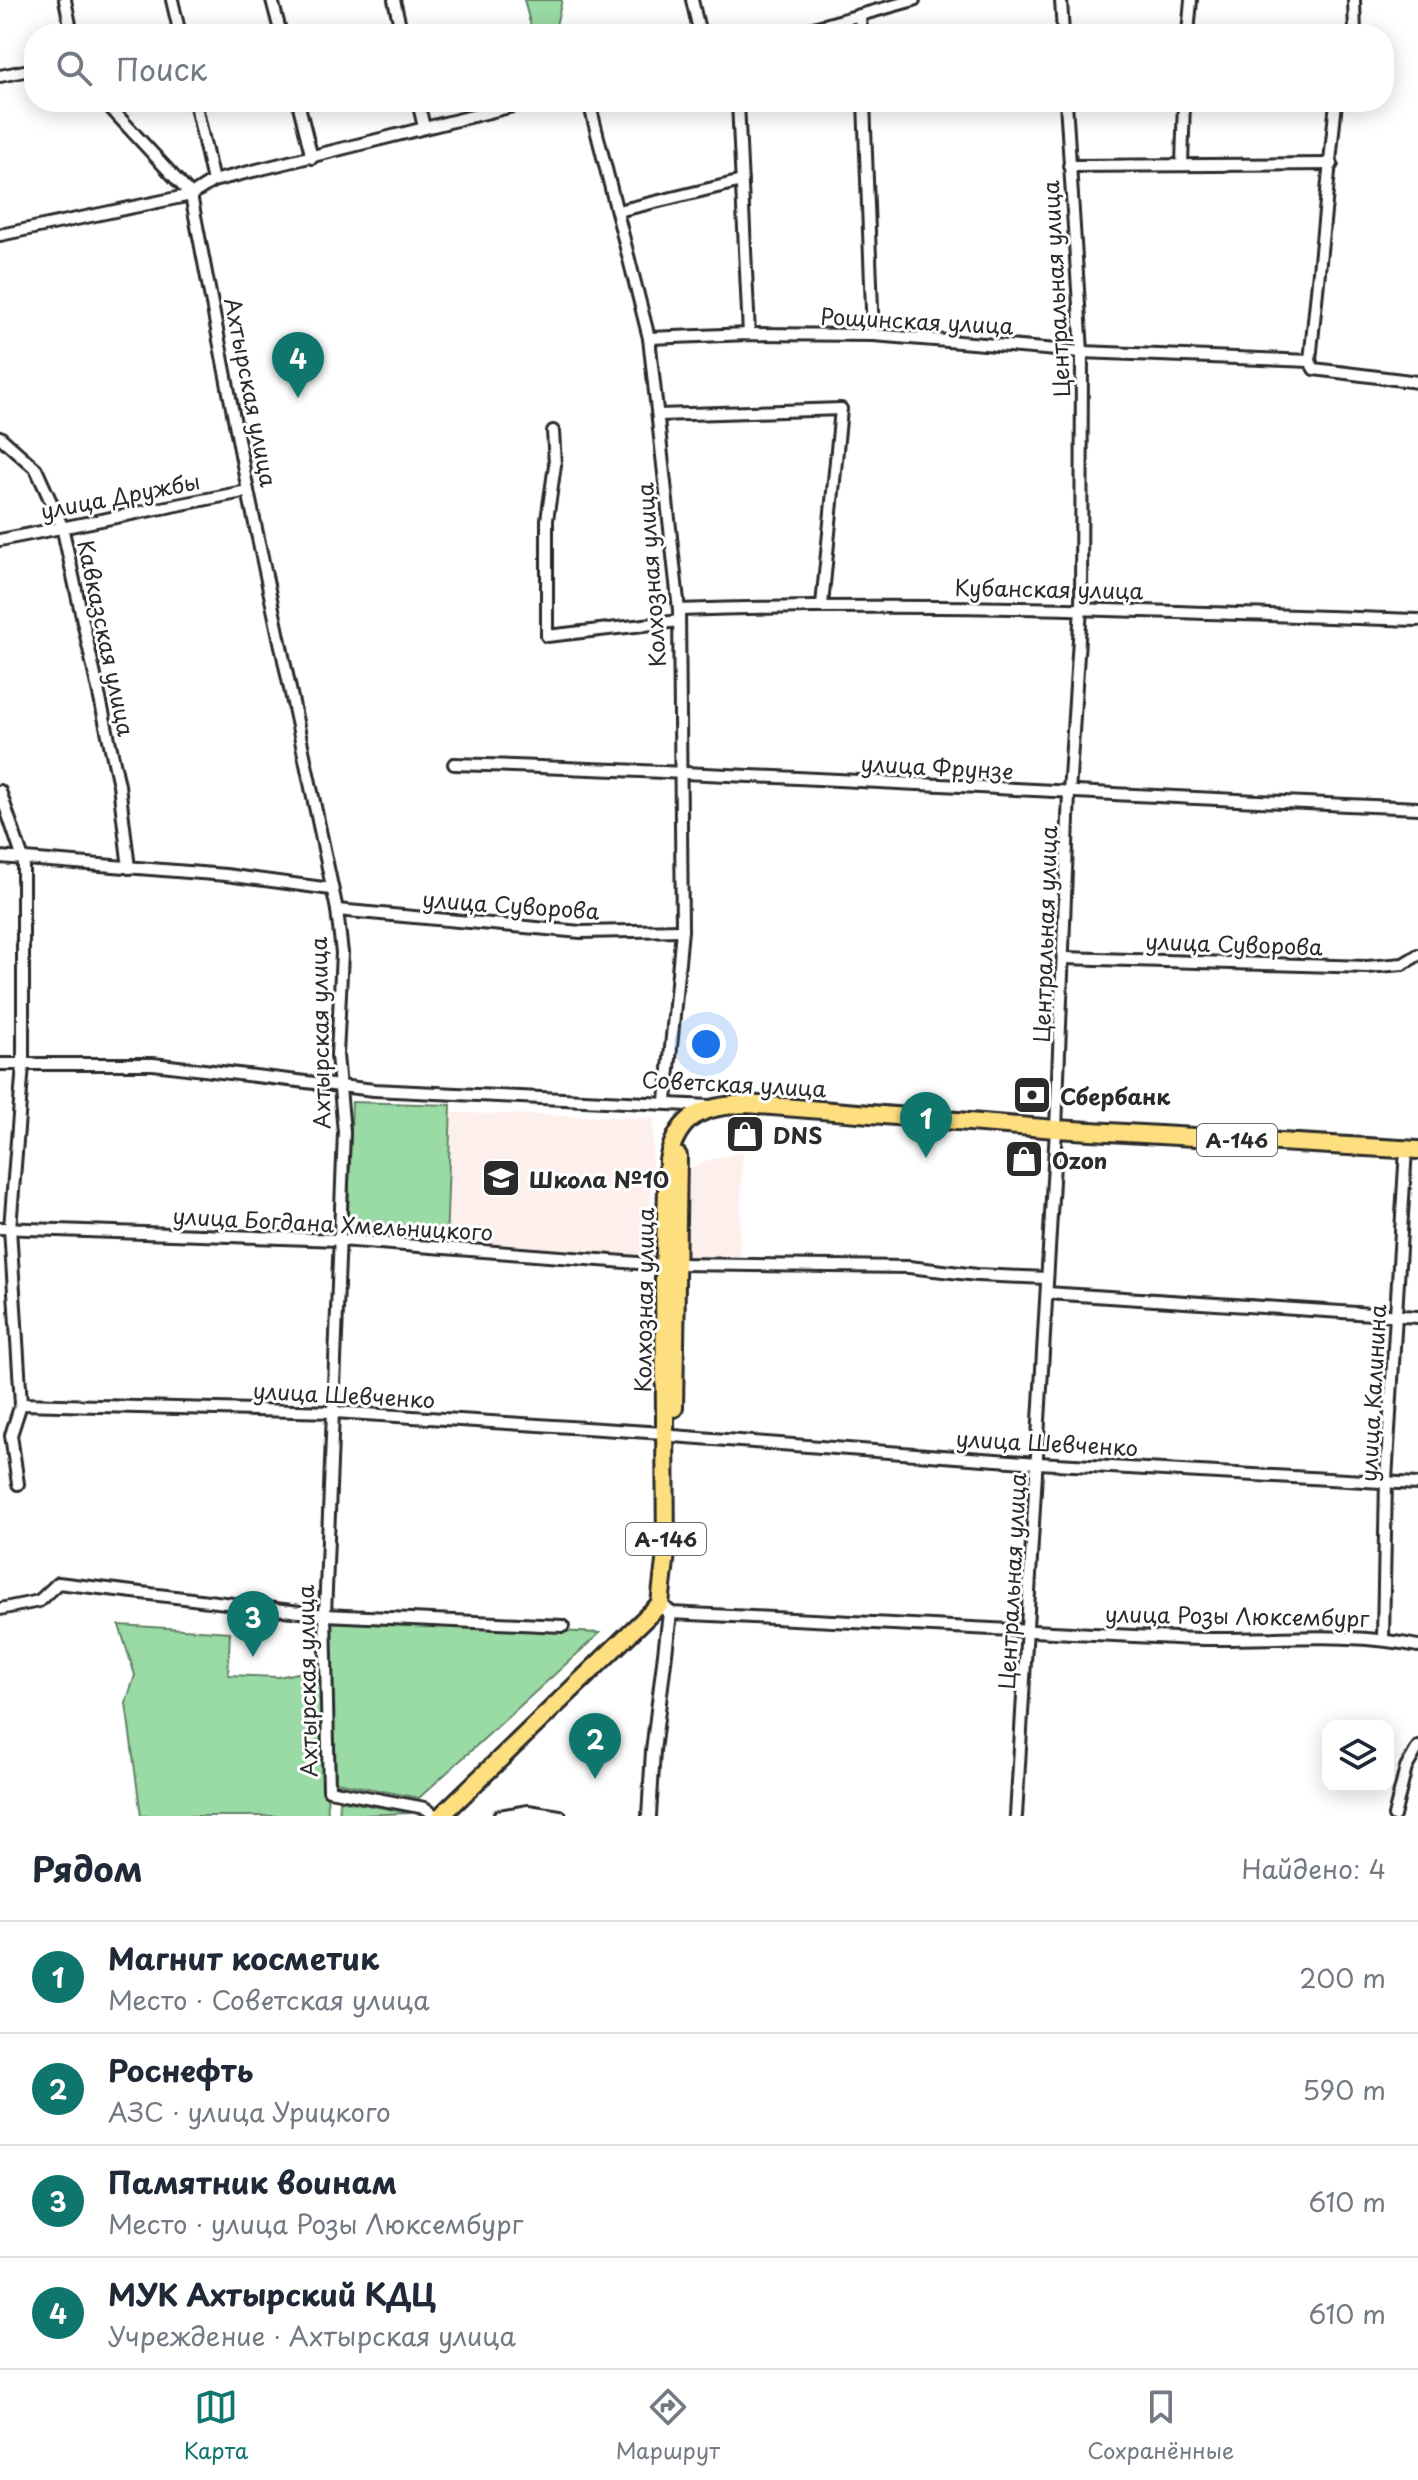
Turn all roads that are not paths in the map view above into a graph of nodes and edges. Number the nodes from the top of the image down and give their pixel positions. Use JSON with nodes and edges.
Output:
{"nodes":[{"id":1,"x":65,"y":0,"type":"edge"},
{"id":2,"x":172,"y":0,"type":"edge"},
{"id":3,"x":272,"y":0,"type":"edge"},
{"id":4,"x":394,"y":0,"type":"edge"},
{"id":5,"x":692,"y":0,"type":"edge"},
{"id":6,"x":914,"y":0,"type":"edge"},
{"id":7,"x":1061,"y":0,"type":"edge"},
{"id":8,"x":1191,"y":0,"type":"edge"},
{"id":9,"x":1354,"y":0,"type":"edge"},
{"id":10,"x":860,"y":15,"type":"junction"},
{"id":11,"x":70,"y":24,"type":"edge"},
{"id":12,"x":178,"y":24,"type":"edge"},
{"id":13,"x":278,"y":24,"type":"edge"},
{"id":14,"x":400,"y":24,"type":"edge"},
{"id":15,"x":698,"y":24,"type":"edge"},
{"id":16,"x":828,"y":24,"type":"edge"},
{"id":17,"x":860,"y":24,"type":"edge"},
{"id":18,"x":1062,"y":24,"type":"edge"},
{"id":19,"x":1189,"y":24,"type":"edge"},
{"id":20,"x":1355,"y":24,"type":"edge"},
{"id":21,"x":24,"y":71,"type":"edge"},
{"id":22,"x":0,"y":76,"type":"edge"},
{"id":23,"x":114,"y":112,"type":"edge"},
{"id":24,"x":197,"y":112,"type":"edge"},
{"id":25,"x":300,"y":112,"type":"edge"},
{"id":26,"x":420,"y":112,"type":"edge"},
{"id":27,"x":487,"y":112,"type":"edge"},
{"id":28,"x":592,"y":112,"type":"edge"},
{"id":29,"x":739,"y":112,"type":"edge"},
{"id":30,"x":864,"y":112,"type":"edge"},
{"id":31,"x":1066,"y":112,"type":"edge"},
{"id":32,"x":1184,"y":112,"type":"edge"},
{"id":33,"x":1335,"y":112,"type":"edge"},
{"id":34,"x":424,"y":127,"type":"junction"},
{"id":35,"x":312,"y":158,"type":"junction"},
{"id":36,"x":1182,"y":164,"type":"junction"},
{"id":37,"x":1332,"y":164,"type":"junction"},
{"id":38,"x":1069,"y":166,"type":"junction"},
{"id":39,"x":213,"y":181,"type":"junction"},
{"id":40,"x":742,"y":181,"type":"junction"},
{"id":41,"x":191,"y":195,"type":"junction"},
{"id":42,"x":618,"y":211,"type":"junction"},
{"id":43,"x":0,"y":235,"type":"edge"},
{"id":44,"x":749,"y":334,"type":"junction"},
{"id":45,"x":873,"y":335,"type":"junction"},
{"id":46,"x":649,"y":338,"type":"junction"},
{"id":47,"x":1082,"y":352,"type":"junction"},
{"id":48,"x":1310,"y":361,"type":"junction"},
{"id":49,"x":1418,"y":382,"type":"edge"},
{"id":50,"x":659,"y":415,"type":"junction"},
{"id":51,"x":553,"y":431,"type":"dead end"},
{"id":52,"x":0,"y":437,"type":"edge"},
{"id":53,"x":248,"y":491,"type":"junction"},
{"id":54,"x":62,"y":526,"type":"junction"},
{"id":55,"x":0,"y":540,"type":"edge"},
{"id":56,"x":822,"y":605,"type":"junction"},
{"id":57,"x":1081,"y":608,"type":"junction"},
{"id":58,"x":679,"y":616,"type":"junction"},
{"id":59,"x":1418,"y":620,"type":"edge"},
{"id":60,"x":454,"y":764,"type":"dead end"},
{"id":61,"x":679,"y":771,"type":"junction"},
{"id":62,"x":0,"y":791,"type":"edge"},
{"id":63,"x":1069,"y":793,"type":"junction"},
{"id":64,"x":1418,"y":808,"type":"edge"},
{"id":65,"x":0,"y":857,"type":"edge"},
{"id":66,"x":23,"y":859,"type":"junction"},
{"id":67,"x":129,"y":868,"type":"junction"},
{"id":68,"x":331,"y":889,"type":"junction"},
{"id":69,"x":337,"y":910,"type":"junction"},
{"id":70,"x":682,"y":930,"type":"junction"},
{"id":71,"x":1418,"y":955,"type":"edge"},
{"id":72,"x":1064,"y":958,"type":"junction"},
{"id":73,"x":0,"y":1064,"type":"edge"},
{"id":74,"x":23,"y":1065,"type":"junction"},
{"id":75,"x":342,"y":1087,"type":"junction"},
{"id":76,"x":666,"y":1101,"type":"junction"},
{"id":77,"x":711,"y":1106,"type":"junction"},
{"id":78,"x":1056,"y":1129,"type":"junction"},
{"id":79,"x":1412,"y":1150,"type":"edge"},
{"id":80,"x":5,"y":1228,"type":"edge"},
{"id":81,"x":340,"y":1240,"type":"junction"},
{"id":82,"x":671,"y":1264,"type":"junction"},
{"id":83,"x":1047,"y":1278,"type":"junction"},
{"id":84,"x":1047,"y":1293,"type":"junction"},
{"id":85,"x":1396,"y":1316,"type":"junction"},
{"id":86,"x":1418,"y":1317,"type":"edge"},
{"id":87,"x":21,"y":1404,"type":"junction"},
{"id":88,"x":334,"y":1412,"type":"junction"},
{"id":89,"x":669,"y":1434,"type":"junction"},
{"id":90,"x":11,"y":1435,"type":"junction"},
{"id":91,"x":0,"y":1441,"type":"edge"},
{"id":92,"x":1038,"y":1463,"type":"junction"},
{"id":93,"x":1386,"y":1480,"type":"junction"},
{"id":94,"x":18,"y":1484,"type":"dead end"},
{"id":95,"x":1418,"y":1484,"type":"edge"},
{"id":96,"x":0,"y":1609,"type":"edge"},
{"id":97,"x":665,"y":1609,"type":"junction"},
{"id":98,"x":325,"y":1615,"type":"junction"},
{"id":99,"x":563,"y":1626,"type":"dead end"},
{"id":100,"x":1029,"y":1628,"type":"junction"},
{"id":101,"x":1383,"y":1638,"type":"junction"},
{"id":102,"x":1418,"y":1646,"type":"edge"},
{"id":103,"x":1418,"y":1747,"type":"edge"},
{"id":104,"x":438,"y":1816,"type":"edge"},
{"id":105,"x":499,"y":1816,"type":"edge"},
{"id":106,"x":560,"y":1816,"type":"edge"},
{"id":107,"x":649,"y":1816,"type":"edge"},
{"id":108,"x":1016,"y":1816,"type":"edge"},
{"id":109,"x":1394,"y":1816,"type":"edge"}],
"edges":[{"from":1,"to":11,"type":"street"},
{"from":2,"to":12,"type":"street"},
{"from":3,"to":13,"type":"street"},
{"from":4,"to":14,"type":"street"},
{"from":5,"to":15,"type":"street"},
{"from":6,"to":10,"type":"street"},
{"from":7,"to":18,"type":"street"},
{"from":8,"to":19,"type":"street"},
{"from":9,"to":20,"type":"street"},
{"from":10,"to":16,"type":"street"},
{"from":10,"to":17,"type":"street"},
{"from":21,"to":22,"type":"street"},
{"from":23,"to":41,"type":"street"},
{"from":24,"to":39,"type":"street"},
{"from":25,"to":35,"type":"street"},
{"from":26,"to":34,"type":"street"},
{"from":27,"to":34,"type":"street"},
{"from":28,"to":42,"type":"street","name":"Колхозная улица"},
{"from":29,"to":40,"type":"street"},
{"from":30,"to":45,"type":"street"},
{"from":31,"to":38,"type":"street","name":"Центральная улица"},
{"from":32,"to":36,"type":"street"},
{"from":33,"to":37,"type":"street"},
{"from":34,"to":35,"type":"street"},
{"from":35,"to":39,"type":"street"},
{"from":36,"to":37,"type":"street"},
{"from":36,"to":38,"type":"street"},
{"from":37,"to":48,"type":"street"},
{"from":38,"to":47,"type":"street","name":"Центральная улица"},
{"from":39,"to":41,"type":"street"},
{"from":40,"to":42,"type":"street"},
{"from":40,"to":44,"type":"street"},
{"from":41,"to":43,"type":"street"},
{"from":41,"to":53,"type":"street","name":"Ахтырская улица"},
{"from":42,"to":46,"type":"street","name":"Колхозная улица"},
{"from":44,"to":45,"type":"street","name":"Рощинская улица"},
{"from":44,"to":46,"type":"street","name":"Рощинская улица"},
{"from":45,"to":47,"type":"street","name":"Рощинская улица"},
{"from":46,"to":50,"type":"street","name":"Колхозная улица"},
{"from":47,"to":48,"type":"street","name":"Рощинская улица"},
{"from":47,"to":57,"type":"street","name":"Центральная улица"},
{"from":48,"to":49,"type":"street","name":"Рощинская улица"},
{"from":50,"to":56,"type":"street"},
{"from":50,"to":58,"type":"street","name":"Колхозная улица"},
{"from":51,"to":58,"type":"street","name":"Кубанская улица"},
{"from":52,"to":54,"type":"street","name":"Кавказская улица"},
{"from":53,"to":54,"type":"street","name":"улица Дружбы"},
{"from":53,"to":68,"type":"street","name":"Ахтырская улица"},
{"from":54,"to":55,"type":"street","name":"улица Дружбы"},
{"from":54,"to":67,"type":"street","name":"Кавказская улица"},
{"from":56,"to":57,"type":"street","name":"Кубанская улица"},
{"from":56,"to":58,"type":"street","name":"Кубанская улица"},
{"from":57,"to":59,"type":"street","name":"Кубанская улица"},
{"from":57,"to":63,"type":"street","name":"Центральная улица"},
{"from":58,"to":61,"type":"street","name":"Колхозная улица"},
{"from":60,"to":61,"type":"street","name":"улица Фрунзе"},
{"from":61,"to":63,"type":"street","name":"улица Фрунзе"},
{"from":61,"to":70,"type":"street","name":"Колхозная улица"},
{"from":62,"to":66,"type":"street"},
{"from":63,"to":64,"type":"street","name":"улица Фрунзе"},
{"from":63,"to":72,"type":"street","name":"Центральная улица"},
{"from":65,"to":66,"type":"street"},
{"from":66,"to":67,"type":"street"},
{"from":66,"to":74,"type":"street"},
{"from":67,"to":68,"type":"street"},
{"from":68,"to":69,"type":"street","name":"Ахтырская улица"},
{"from":69,"to":70,"type":"street","name":"улица Суворова"},
{"from":69,"to":75,"type":"street","name":"Ахтырская улица"},
{"from":70,"to":76,"type":"street","name":"Колхозная улица"},
{"from":71,"to":72,"type":"street","name":"улица Суворова"},
{"from":72,"to":78,"type":"street","name":"Центральная улица"},
{"from":73,"to":74,"type":"street","name":"Советская улица"},
{"from":74,"to":75,"type":"street","name":"Советская улица"},
{"from":74,"to":80,"type":"street"},
{"from":75,"to":76,"type":"street","name":"Советская улица"},
{"from":75,"to":81,"type":"street","name":"Ахтырская улица"},
{"from":76,"to":77,"type":"street","name":"Советская улица"},
{"from":77,"to":78,"type":"highway","name":"Советская улица","number":"А-146"},
{"from":77,"to":82,"type":"highway","name":"Колхозная улица","number":"А-146"},
{"from":78,"to":79,"type":"highway","name":"Советская улица","number":"А-146"},
{"from":78,"to":83,"type":"street","name":"Центральная улица"},
{"from":79,"to":85,"type":"street","name":"улица Калинина"},
{"from":80,"to":81,"type":"street","name":"улица Богдана Хмельницкого"},
{"from":80,"to":87,"type":"street"},
{"from":81,"to":82,"type":"street","name":"улица Богдана Хмельницкого"},
{"from":81,"to":88,"type":"street","name":"Ахтырская улица"},
{"from":82,"to":83,"type":"street","name":"улица Богдана Хмельницкого"},
{"from":82,"to":89,"type":"highway","name":"Колхозная улица","number":"А-146"},
{"from":83,"to":84,"type":"street","name":"Центральная улица"},
{"from":84,"to":85,"type":"street"},
{"from":84,"to":92,"type":"street","name":"Центральная улица"},
{"from":85,"to":86,"type":"street"},
{"from":85,"to":93,"type":"street","name":"улица Калинина"},
{"from":87,"to":88,"type":"street","name":"улица Шевченко"},
{"from":87,"to":90,"type":"street"},
{"from":88,"to":89,"type":"street","name":"улица Шевченко"},
{"from":88,"to":98,"type":"street","name":"Ахтырская улица"},
{"from":89,"to":92,"type":"street","name":"улица Шевченко"},
{"from":89,"to":97,"type":"highway","name":"Колхозная улица","number":"А-146"},
{"from":90,"to":91,"type":"street"},
{"from":90,"to":94,"type":"street"},
{"from":92,"to":93,"type":"street","name":"улица Шевченко"},
{"from":92,"to":100,"type":"street","name":"Центральная улица"},
{"from":93,"to":95,"type":"street","name":"улица Шевченко"},
{"from":93,"to":101,"type":"street","name":"улица Калинина"},
{"from":96,"to":98,"type":"street"},
{"from":97,"to":100,"type":"street","name":"улица Розы Люксембург"},
{"from":97,"to":104,"type":"highway"},
{"from":97,"to":107,"type":"street","name":"Колхозная улица"},
{"from":98,"to":99,"type":"street"},
{"from":98,"to":104,"type":"street","name":"Ахтырская улица"},
{"from":100,"to":101,"type":"street","name":"улица Розы Люксембург"},
{"from":100,"to":108,"type":"street","name":"Центральная улица"},
{"from":101,"to":102,"type":"street","name":"улица Розы Люксембург"},
{"from":103,"to":109,"type":"street"},
{"from":105,"to":106,"type":"street"}]}
